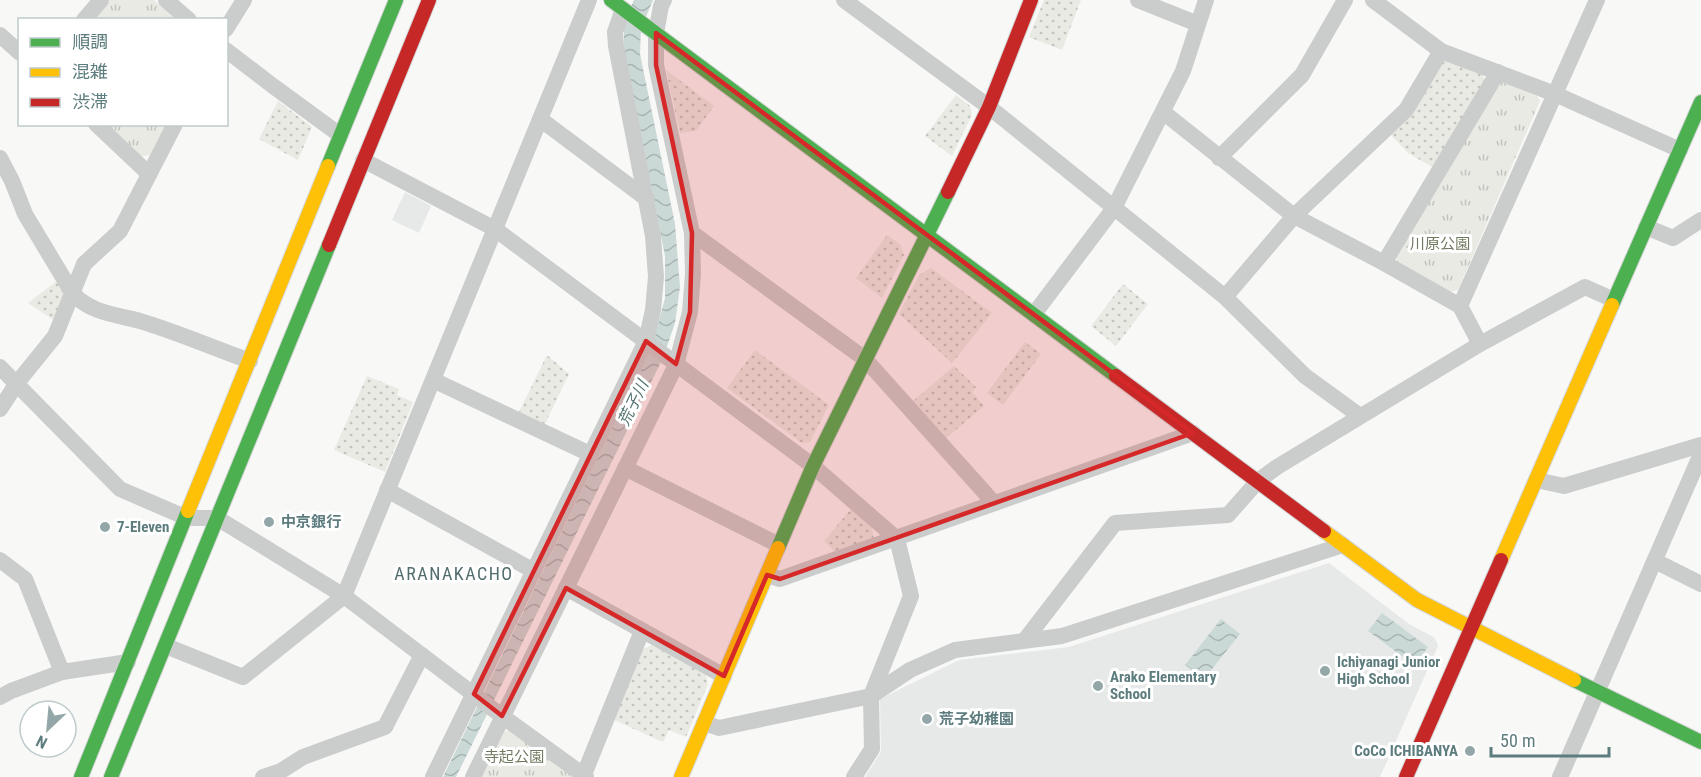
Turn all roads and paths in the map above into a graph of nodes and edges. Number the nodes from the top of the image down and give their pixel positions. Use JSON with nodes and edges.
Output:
{"nodes":[{"id":1,"x":101,"y":0,"type":"edge"},
{"id":2,"x":166,"y":0,"type":"edge"},
{"id":3,"x":244,"y":0,"type":"edge"},
{"id":4,"x":396,"y":0,"type":"edge"},
{"id":5,"x":429,"y":0,"type":"edge"},
{"id":6,"x":589,"y":0,"type":"edge"},
{"id":7,"x":664,"y":0,"type":"edge"},
{"id":8,"x":844,"y":0,"type":"edge"},
{"id":9,"x":1031,"y":0,"type":"edge"},
{"id":10,"x":1138,"y":0,"type":"edge"},
{"id":11,"x":1206,"y":0,"type":"edge"},
{"id":12,"x":1345,"y":0,"type":"edge"},
{"id":13,"x":1373,"y":0,"type":"edge"},
{"id":14,"x":1597,"y":0,"type":"edge"},
{"id":15,"x":616,"y":3,"type":"edge"},
{"id":16,"x":86,"y":18,"type":"edge"},
{"id":17,"x":187,"y":18,"type":"edge"},
{"id":18,"x":1198,"y":24,"type":"junction"},
{"id":19,"x":228,"y":26,"type":"edge"},
{"id":20,"x":652,"y":30,"type":"junction"},
{"id":21,"x":0,"y":35,"type":"edge"},
{"id":22,"x":18,"y":51,"type":"edge"},
{"id":23,"x":1441,"y":51,"type":"junction"},
{"id":24,"x":228,"y":52,"type":"edge"},
{"id":25,"x":1498,"y":72,"type":"junction"},
{"id":26,"x":1555,"y":94,"type":"junction"},
{"id":27,"x":1701,"y":102,"type":"edge"},
{"id":28,"x":989,"y":107,"type":"junction"},
{"id":29,"x":1163,"y":112,"type":"junction"},
{"id":30,"x":540,"y":119,"type":"junction"},
{"id":31,"x":98,"y":126,"type":"edge"},
{"id":32,"x":175,"y":126,"type":"edge"},
{"id":33,"x":340,"y":135,"type":"junction"},
{"id":34,"x":1680,"y":150,"type":"junction"},
{"id":35,"x":0,"y":158,"type":"edge"},
{"id":36,"x":1219,"y":158,"type":"junction"},
{"id":37,"x":363,"y":160,"type":"junction"},
{"id":38,"x":149,"y":174,"type":"junction"},
{"id":39,"x":647,"y":199,"type":"junction"},
{"id":40,"x":1114,"y":208,"type":"junction"},
{"id":41,"x":1293,"y":216,"type":"junction"},
{"id":42,"x":1701,"y":220,"type":"edge"},
{"id":43,"x":1646,"y":227,"type":"junction"},
{"id":44,"x":495,"y":229,"type":"junction"},
{"id":45,"x":692,"y":233,"type":"junction"},
{"id":46,"x":927,"y":234,"type":"junction"},
{"id":47,"x":1384,"y":263,"type":"junction"},
{"id":48,"x":73,"y":294,"type":"junction"},
{"id":49,"x":1225,"y":297,"type":"junction"},
{"id":50,"x":1614,"y":300,"type":"junction"},
{"id":51,"x":1460,"y":306,"type":"junction"},
{"id":52,"x":1034,"y":314,"type":"junction"},
{"id":53,"x":647,"y":343,"type":"junction"},
{"id":54,"x":1480,"y":344,"type":"junction"},
{"id":55,"x":865,"y":359,"type":"junction"},
{"id":56,"x":250,"y":361,"type":"junction"},
{"id":57,"x":672,"y":362,"type":"junction"},
{"id":58,"x":0,"y":367,"type":"edge"},
{"id":59,"x":433,"y":380,"type":"junction"},
{"id":60,"x":17,"y":383,"type":"junction"},
{"id":61,"x":0,"y":409,"type":"edge"},
{"id":62,"x":1360,"y":416,"type":"junction"},
{"id":63,"x":1193,"y":433,"type":"junction"},
{"id":64,"x":1701,"y":445,"type":"edge"},
{"id":65,"x":590,"y":454,"type":"junction"},
{"id":66,"x":1701,"y":454,"type":"edge"},
{"id":67,"x":813,"y":466,"type":"junction"},
{"id":68,"x":625,"y":468,"type":"junction"},
{"id":69,"x":1536,"y":480,"type":"junction"},
{"id":70,"x":1258,"y":481,"type":"junction"},
{"id":71,"x":387,"y":490,"type":"junction"},
{"id":72,"x":994,"y":503,"type":"junction"},
{"id":73,"x":187,"y":518,"type":"junction"},
{"id":74,"x":217,"y":518,"type":"junction"},
{"id":75,"x":897,"y":539,"type":"junction"},
{"id":76,"x":780,"y":545,"type":"junction"},
{"id":77,"x":1343,"y":545,"type":"junction"},
{"id":78,"x":0,"y":560,"type":"edge"},
{"id":79,"x":1655,"y":561,"type":"junction"},
{"id":80,"x":534,"y":571,"type":"junction"},
{"id":81,"x":767,"y":575,"type":"junction"},
{"id":82,"x":1701,"y":584,"type":"edge"},
{"id":83,"x":566,"y":588,"type":"junction"},
{"id":84,"x":344,"y":596,"type":"junction"},
{"id":85,"x":1470,"y":628,"type":"junction"},
{"id":86,"x":642,"y":631,"type":"junction"},
{"id":87,"x":1025,"y":640,"type":"junction"},
{"id":88,"x":166,"y":646,"type":"junction"},
{"id":89,"x":422,"y":655,"type":"junction"},
{"id":90,"x":128,"y":662,"type":"junction"},
{"id":91,"x":62,"y":672,"type":"junction"},
{"id":92,"x":724,"y":676,"type":"junction"},
{"id":93,"x":4,"y":691,"type":"edge"},
{"id":94,"x":1598,"y":691,"type":"junction"},
{"id":95,"x":476,"y":696,"type":"junction"},
{"id":96,"x":871,"y":696,"type":"junction"},
{"id":97,"x":499,"y":713,"type":"junction"},
{"id":98,"x":704,"y":723,"type":"junction"},
{"id":99,"x":1701,"y":742,"type":"edge"},
{"id":100,"x":287,"y":774,"type":"edge"},
{"id":101,"x":584,"y":776,"type":"edge"},
{"id":102,"x":81,"y":777,"type":"edge"},
{"id":103,"x":111,"y":777,"type":"edge"},
{"id":104,"x":263,"y":777,"type":"edge"},
{"id":105,"x":433,"y":777,"type":"edge"},
{"id":106,"x":473,"y":777,"type":"edge"},
{"id":107,"x":681,"y":777,"type":"edge"},
{"id":108,"x":854,"y":777,"type":"edge"},
{"id":109,"x":1406,"y":777,"type":"edge"},
{"id":110,"x":1560,"y":777,"type":"edge"}],
"edges":[{"from":1,"to":16,"type":"street"},
{"from":2,"to":17,"type":"street"},
{"from":3,"to":19,"type":"street"},
{"from":4,"to":33,"type":"street"},
{"from":5,"to":37,"type":"street"},
{"from":6,"to":30,"type":"street"},
{"from":7,"to":20,"type":"street"},
{"from":8,"to":28,"type":"street"},
{"from":9,"to":28,"type":"street"},
{"from":10,"to":18,"type":"street"},
{"from":11,"to":18,"type":"street"},
{"from":12,"to":36,"type":"street"},
{"from":13,"to":23,"type":"street"},
{"from":14,"to":26,"type":"street"},
{"from":15,"to":20,"type":"street"},
{"from":15,"to":39,"type":"street"},
{"from":18,"to":29,"type":"street"},
{"from":20,"to":45,"type":"street"},
{"from":20,"to":46,"type":"street"},
{"from":21,"to":22,"type":"street"},
{"from":23,"to":25,"type":"street"},
{"from":23,"to":41,"type":"street"},
{"from":24,"to":33,"type":"street"},
{"from":25,"to":26,"type":"street"},
{"from":25,"to":47,"type":"street"},
{"from":26,"to":34,"type":"street"},
{"from":26,"to":51,"type":"street"},
{"from":27,"to":34,"type":"street"},
{"from":28,"to":40,"type":"street"},
{"from":28,"to":46,"type":"street"},
{"from":29,"to":36,"type":"street"},
{"from":29,"to":40,"type":"street"},
{"from":30,"to":39,"type":"street"},
{"from":30,"to":44,"type":"street"},
{"from":31,"to":38,"type":"street"},
{"from":32,"to":38,"type":"street"},
{"from":33,"to":56,"type":"street"},
{"from":34,"to":43,"type":"street"},
{"from":35,"to":48,"type":"street"},
{"from":36,"to":41,"type":"street"},
{"from":37,"to":44,"type":"street"},
{"from":37,"to":74,"type":"street"},
{"from":38,"to":48,"type":"street"},
{"from":39,"to":53,"type":"street"},
{"from":40,"to":49,"type":"street"},
{"from":40,"to":52,"type":"street"},
{"from":41,"to":47,"type":"street"},
{"from":41,"to":49,"type":"street"},
{"from":42,"to":43,"type":"street"},
{"from":43,"to":50,"type":"street"},
{"from":44,"to":53,"type":"street"},
{"from":44,"to":59,"type":"street"},
{"from":45,"to":55,"type":"street"},
{"from":45,"to":57,"type":"street"},
{"from":46,"to":52,"type":"street"},
{"from":46,"to":55,"type":"street"},
{"from":47,"to":51,"type":"street"},
{"from":48,"to":56,"type":"street"},
{"from":48,"to":60,"type":"street"},
{"from":49,"to":62,"type":"street"},
{"from":50,"to":54,"type":"street"},
{"from":50,"to":69,"type":"street"},
{"from":51,"to":54,"type":"street"},
{"from":52,"to":63,"type":"street"},
{"from":53,"to":57,"type":"street"},
{"from":53,"to":65,"type":"street"},
{"from":54,"to":62,"type":"street"},
{"from":55,"to":67,"type":"street"},
{"from":55,"to":72,"type":"street"},
{"from":56,"to":73,"type":"street"},
{"from":57,"to":67,"type":"street"},
{"from":57,"to":68,"type":"street"},
{"from":58,"to":60,"type":"street"},
{"from":59,"to":65,"type":"street"},
{"from":59,"to":71,"type":"street"},
{"from":60,"to":61,"type":"street"},
{"from":60,"to":73,"type":"street"},
{"from":62,"to":70,"type":"street"},
{"from":63,"to":70,"type":"street"},
{"from":63,"to":72,"type":"street"},
{"from":64,"to":69,"type":"street"},
{"from":65,"to":80,"type":"street"},
{"from":66,"to":79,"type":"street"},
{"from":67,"to":75,"type":"street"},
{"from":67,"to":76,"type":"street"},
{"from":68,"to":76,"type":"street"},
{"from":68,"to":83,"type":"street"},
{"from":69,"to":85,"type":"street"},
{"from":70,"to":77,"type":"street"},
{"from":70,"to":87,"type":"street"},
{"from":71,"to":80,"type":"street"},
{"from":71,"to":84,"type":"street"},
{"from":72,"to":75,"type":"street"},
{"from":73,"to":74,"type":"street"},
{"from":73,"to":90,"type":"street"},
{"from":74,"to":84,"type":"street"},
{"from":74,"to":88,"type":"street"},
{"from":75,"to":81,"type":"street"},
{"from":75,"to":96,"type":"street"},
{"from":76,"to":81,"type":"street"},
{"from":77,"to":85,"type":"street"},
{"from":77,"to":87,"type":"street"},
{"from":78,"to":91,"type":"street"},
{"from":79,"to":82,"type":"street"},
{"from":79,"to":94,"type":"street"},
{"from":80,"to":95,"type":"street"},
{"from":81,"to":92,"type":"street"},
{"from":83,"to":86,"type":"street"},
{"from":83,"to":97,"type":"street"},
{"from":84,"to":88,"type":"street"},
{"from":84,"to":89,"type":"street"},
{"from":85,"to":94,"type":"street"},
{"from":85,"to":109,"type":"street"},
{"from":86,"to":92,"type":"street"},
{"from":86,"to":101,"type":"street"},
{"from":87,"to":96,"type":"street"},
{"from":88,"to":103,"type":"street"},
{"from":89,"to":95,"type":"street"},
{"from":89,"to":100,"type":"street"},
{"from":90,"to":91,"type":"street"},
{"from":90,"to":102,"type":"street"},
{"from":91,"to":93,"type":"street"},
{"from":92,"to":98,"type":"street"},
{"from":94,"to":99,"type":"street"},
{"from":94,"to":110,"type":"street"},
{"from":95,"to":97,"type":"street"},
{"from":95,"to":105,"type":"street"},
{"from":96,"to":98,"type":"street"},
{"from":96,"to":108,"type":"street"},
{"from":97,"to":101,"type":"street"},
{"from":97,"to":106,"type":"street"},
{"from":98,"to":107,"type":"street"},
{"from":100,"to":104,"type":"street"}]}
